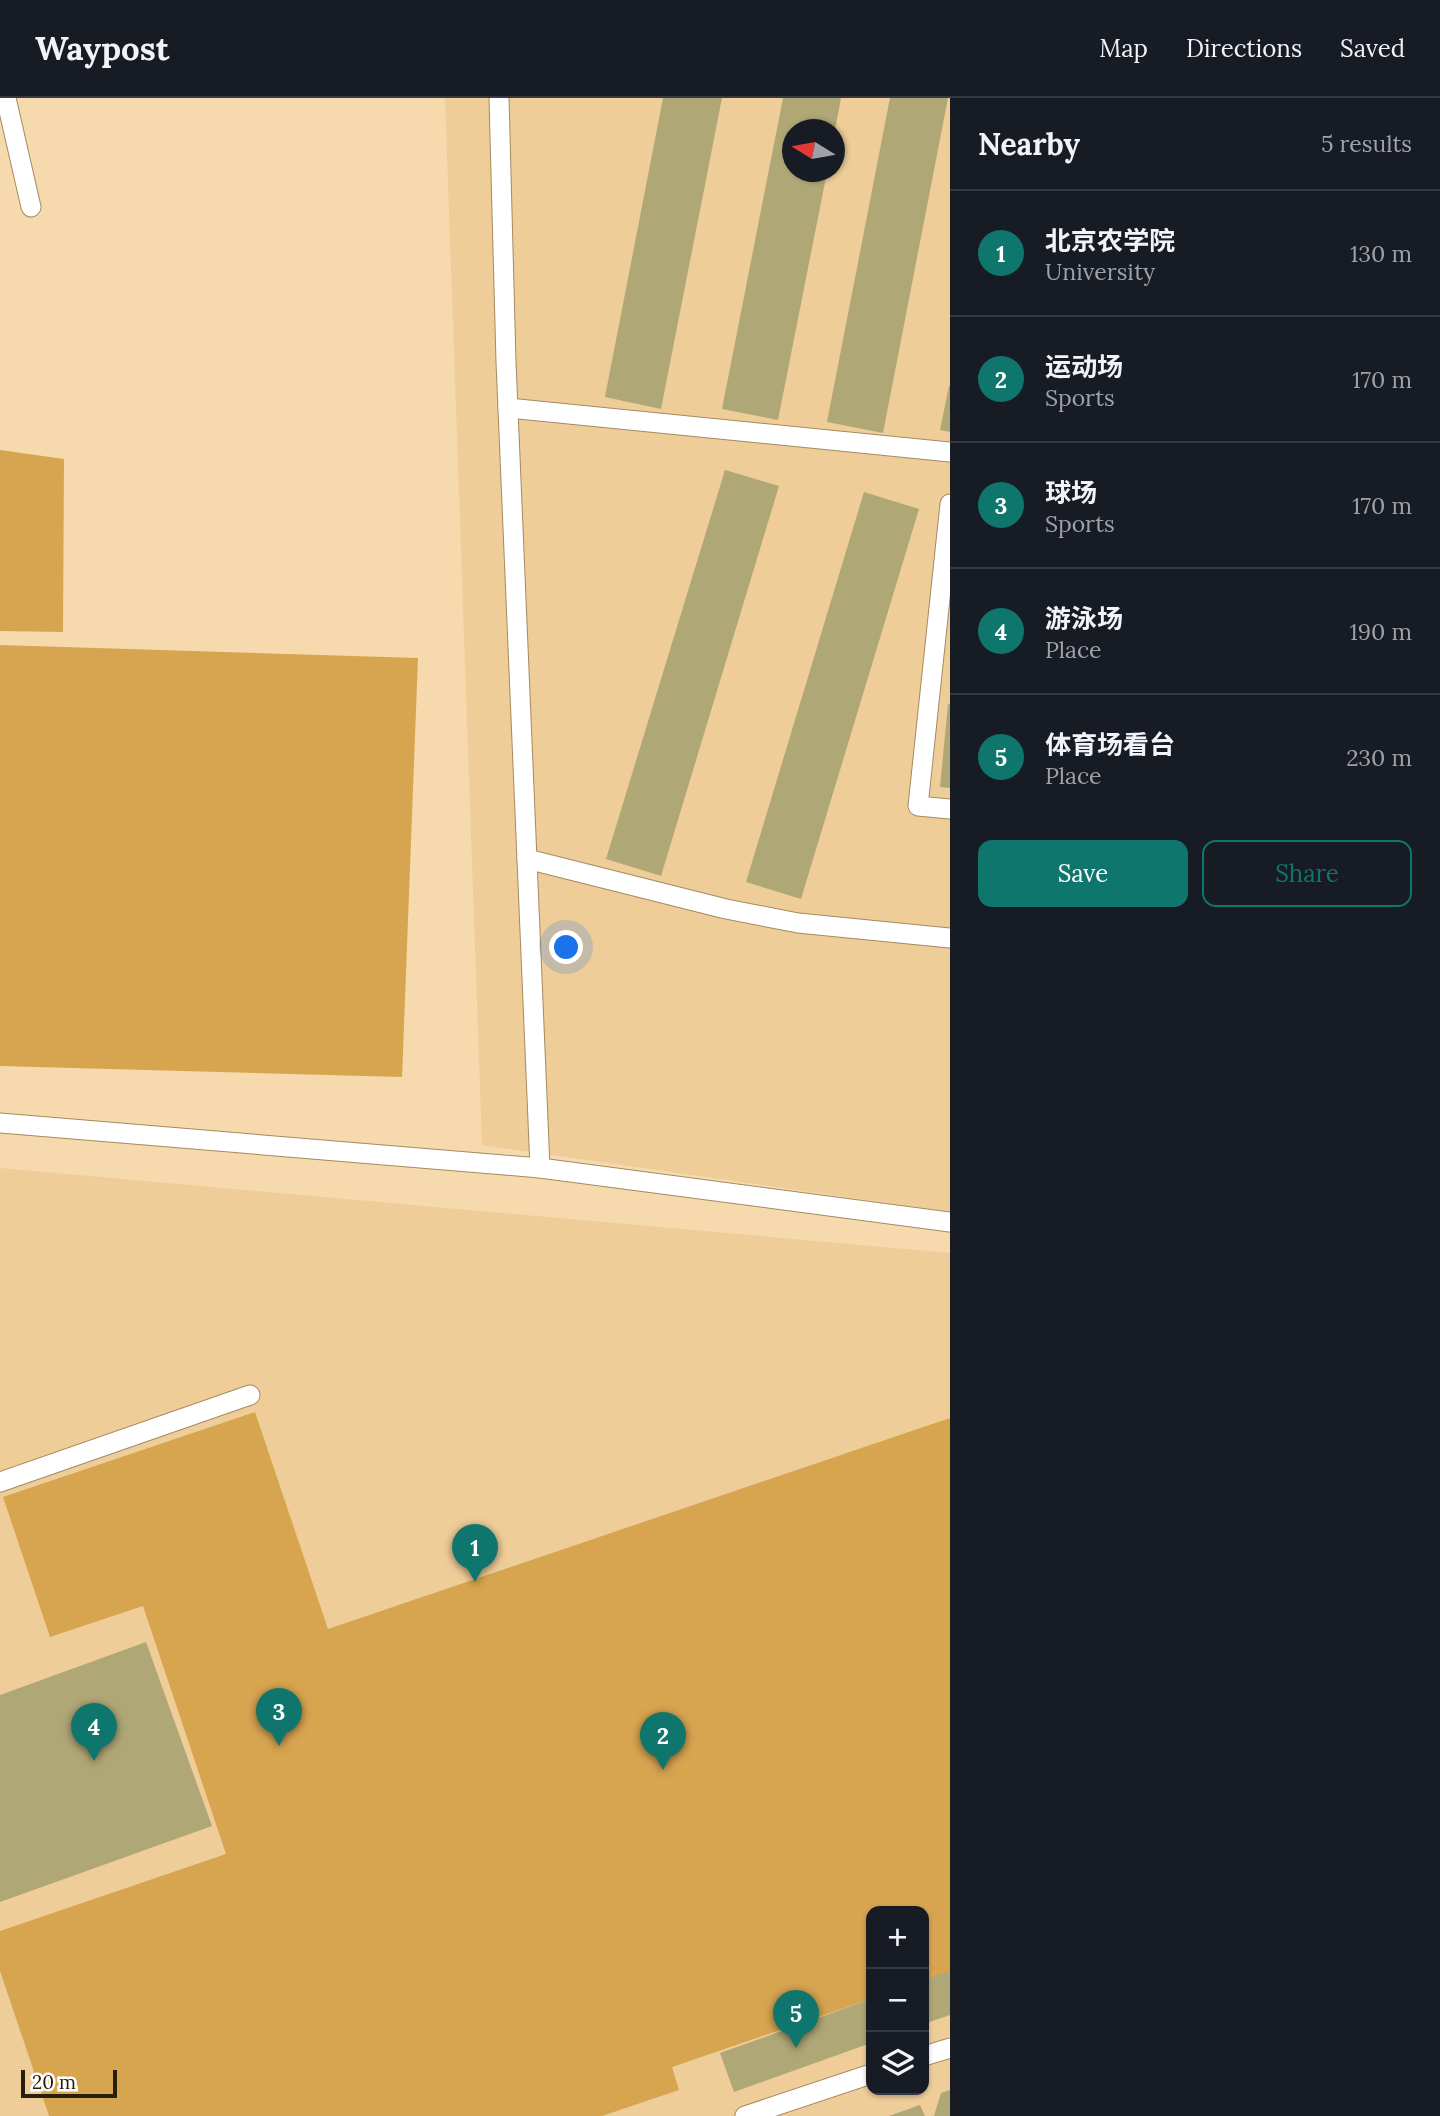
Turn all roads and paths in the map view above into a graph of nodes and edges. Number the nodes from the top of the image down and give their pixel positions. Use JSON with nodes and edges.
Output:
{"nodes":[{"id":1,"x":6,"y":98,"type":"edge"},
{"id":2,"x":499,"y":98,"type":"edge"},
{"id":3,"x":31,"y":207,"type":"dead end"},
{"id":4,"x":508,"y":408,"type":"junction"},
{"id":5,"x":950,"y":452,"type":"edge"},
{"id":6,"x":950,"y":504,"type":"edge"},
{"id":7,"x":950,"y":809,"type":"edge"},
{"id":8,"x":527,"y":859,"type":"junction"},
{"id":9,"x":950,"y":938,"type":"edge"},
{"id":10,"x":0,"y":1123,"type":"edge"},
{"id":11,"x":540,"y":1168,"type":"junction"},
{"id":12,"x":950,"y":1222,"type":"edge"},
{"id":13,"x":250,"y":1395,"type":"dead end"},
{"id":14,"x":0,"y":1482,"type":"edge"},
{"id":15,"x":950,"y":2048,"type":"edge"},
{"id":16,"x":929,"y":2054,"type":"edge"},
{"id":17,"x":866,"y":2076,"type":"edge"},
{"id":18,"x":752,"y":2115,"type":"edge"}],
"edges":[{"from":1,"to":3,"type":"lane"},
{"from":2,"to":4,"type":"lane"},
{"from":4,"to":5,"type":"lane"},
{"from":4,"to":8,"type":"lane"},
{"from":6,"to":7,"type":"lane"},
{"from":8,"to":9,"type":"lane"},
{"from":8,"to":11,"type":"lane"},
{"from":10,"to":11,"type":"lane"},
{"from":11,"to":12,"type":"lane"},
{"from":13,"to":14,"type":"lane"},
{"from":15,"to":16,"type":"lane"},
{"from":17,"to":18,"type":"lane"}]}
